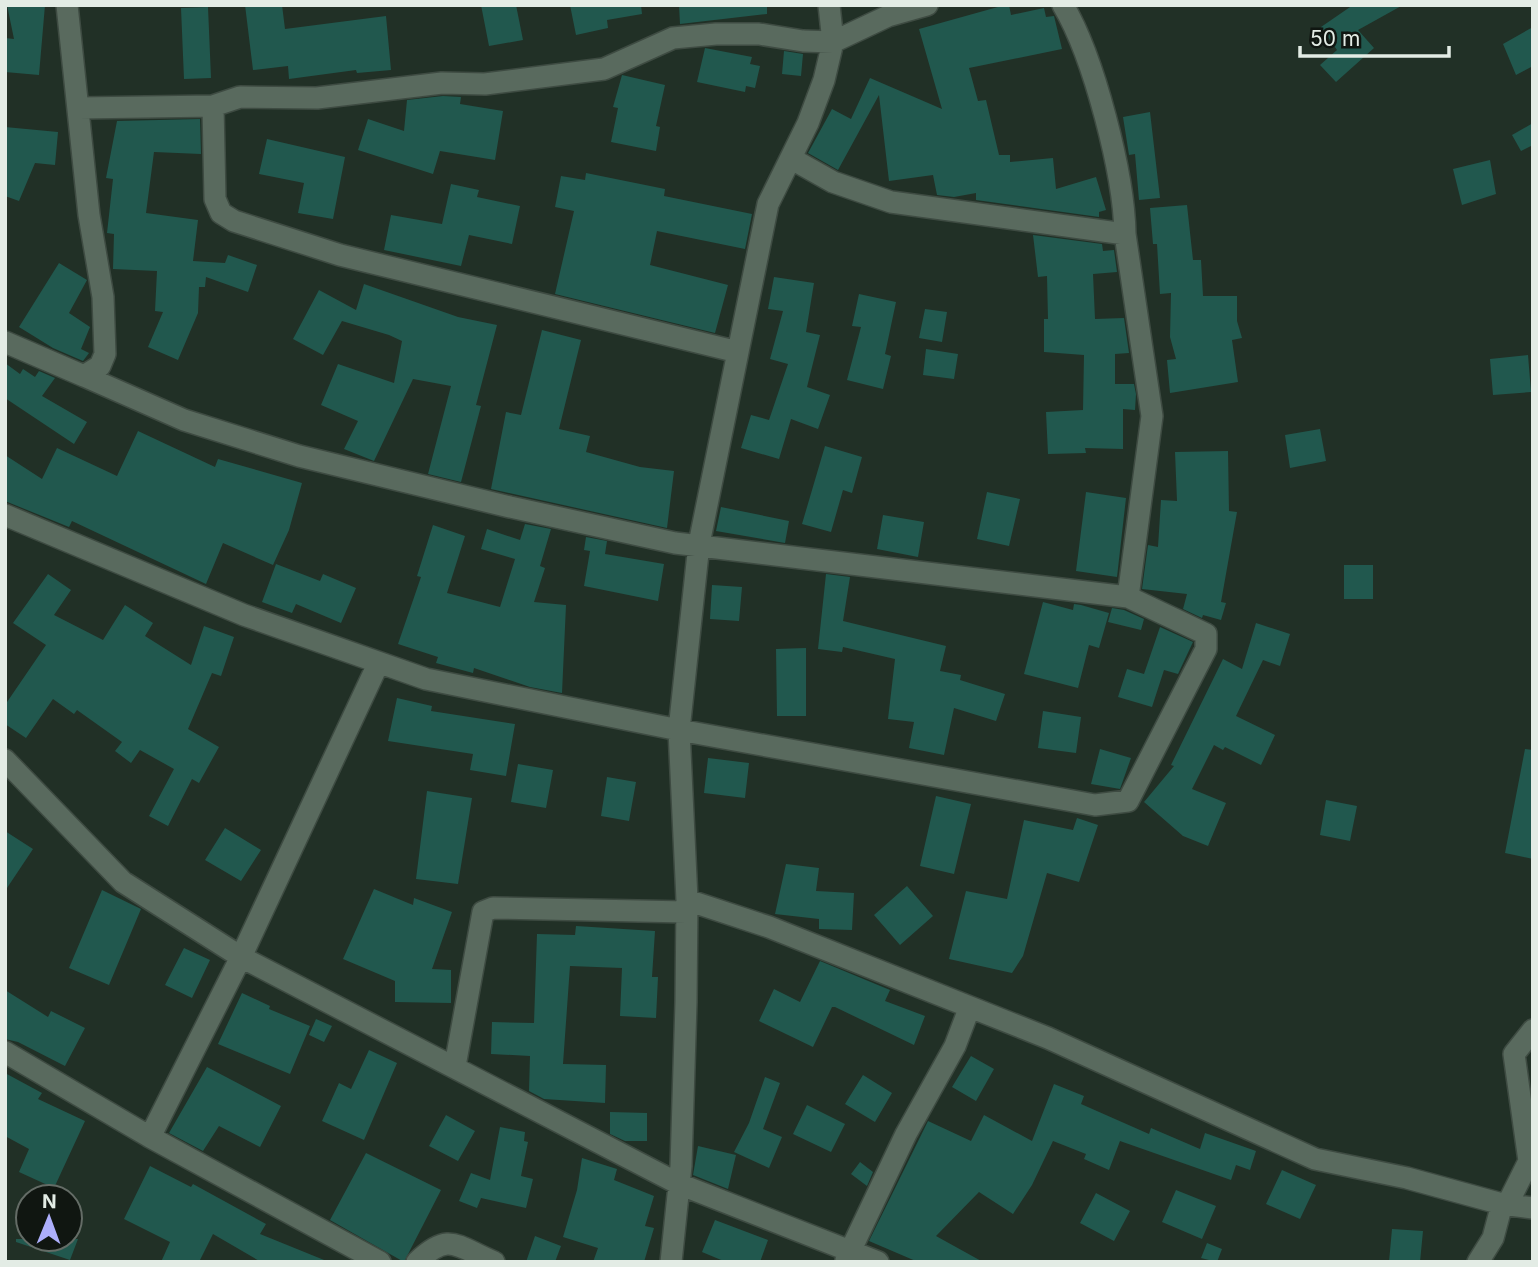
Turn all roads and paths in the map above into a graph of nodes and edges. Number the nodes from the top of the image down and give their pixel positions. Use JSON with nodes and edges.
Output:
{"nodes":[{"id":1,"x":67,"y":5,"type":"edge"},
{"id":2,"x":829,"y":5,"type":"edge"},
{"id":3,"x":927,"y":5,"type":"edge"},
{"id":4,"x":1063,"y":5,"type":"edge"},
{"id":5,"x":833,"y":42,"type":"junction"},
{"id":6,"x":213,"y":106,"type":"junction"},
{"id":7,"x":79,"y":108,"type":"junction"},
{"id":8,"x":792,"y":159,"type":"junction"},
{"id":9,"x":1125,"y":234,"type":"junction"},
{"id":10,"x":5,"y":342,"type":"edge"},
{"id":11,"x":738,"y":352,"type":"junction"},
{"id":12,"x":84,"y":376,"type":"junction"},
{"id":13,"x":5,"y":515,"type":"edge"},
{"id":14,"x":699,"y":544,"type":"junction"},
{"id":15,"x":1128,"y":597,"type":"junction"},
{"id":16,"x":378,"y":664,"type":"junction"},
{"id":17,"x":679,"y":730,"type":"junction"},
{"id":18,"x":5,"y":760,"type":"edge"},
{"id":19,"x":686,"y":906,"type":"junction"},
{"id":20,"x":241,"y":957,"type":"junction"},
{"id":21,"x":969,"y":1009,"type":"junction"},
{"id":22,"x":1533,"y":1030,"type":"edge"},
{"id":23,"x":5,"y":1052,"type":"edge"},
{"id":24,"x":455,"y":1066,"type":"junction"},
{"id":25,"x":150,"y":1137,"type":"junction"},
{"id":26,"x":679,"y":1184,"type":"junction"},
{"id":27,"x":1505,"y":1203,"type":"junction"},
{"id":28,"x":1533,"y":1208,"type":"edge"},
{"id":29,"x":849,"y":1256,"type":"edge"},
{"id":30,"x":380,"y":1262,"type":"edge"},
{"id":31,"x":417,"y":1262,"type":"edge"},
{"id":32,"x":494,"y":1262,"type":"edge"},
{"id":33,"x":671,"y":1262,"type":"edge"},
{"id":34,"x":878,"y":1262,"type":"edge"},
{"id":35,"x":1478,"y":1262,"type":"edge"}],
"edges":[{"from":1,"to":7,"type":"street"},
{"from":2,"to":5,"type":"street"},
{"from":3,"to":5,"type":"street"},
{"from":4,"to":9,"type":"street"},
{"from":5,"to":6,"type":"street"},
{"from":5,"to":8,"type":"street"},
{"from":6,"to":7,"type":"street"},
{"from":6,"to":11,"type":"street"},
{"from":7,"to":12,"type":"street"},
{"from":8,"to":9,"type":"street"},
{"from":8,"to":11,"type":"street"},
{"from":9,"to":15,"type":"street"},
{"from":10,"to":12,"type":"street"},
{"from":11,"to":14,"type":"street"},
{"from":12,"to":14,"type":"street"},
{"from":13,"to":16,"type":"street"},
{"from":14,"to":15,"type":"street"},
{"from":14,"to":17,"type":"street"},
{"from":15,"to":17,"type":"street"},
{"from":16,"to":17,"type":"street"},
{"from":16,"to":20,"type":"street"},
{"from":17,"to":19,"type":"street"},
{"from":18,"to":20,"type":"street"},
{"from":19,"to":21,"type":"street"},
{"from":19,"to":24,"type":"street"},
{"from":19,"to":26,"type":"street"},
{"from":20,"to":24,"type":"street"},
{"from":20,"to":25,"type":"street"},
{"from":21,"to":27,"type":"street"},
{"from":21,"to":29,"type":"street"},
{"from":22,"to":27,"type":"street"},
{"from":23,"to":25,"type":"street"},
{"from":24,"to":26,"type":"street"},
{"from":25,"to":30,"type":"street"},
{"from":26,"to":29,"type":"street"},
{"from":26,"to":33,"type":"street"},
{"from":27,"to":28,"type":"street"},
{"from":27,"to":35,"type":"street"},
{"from":29,"to":34,"type":"street"},
{"from":31,"to":32,"type":"street"}]}
